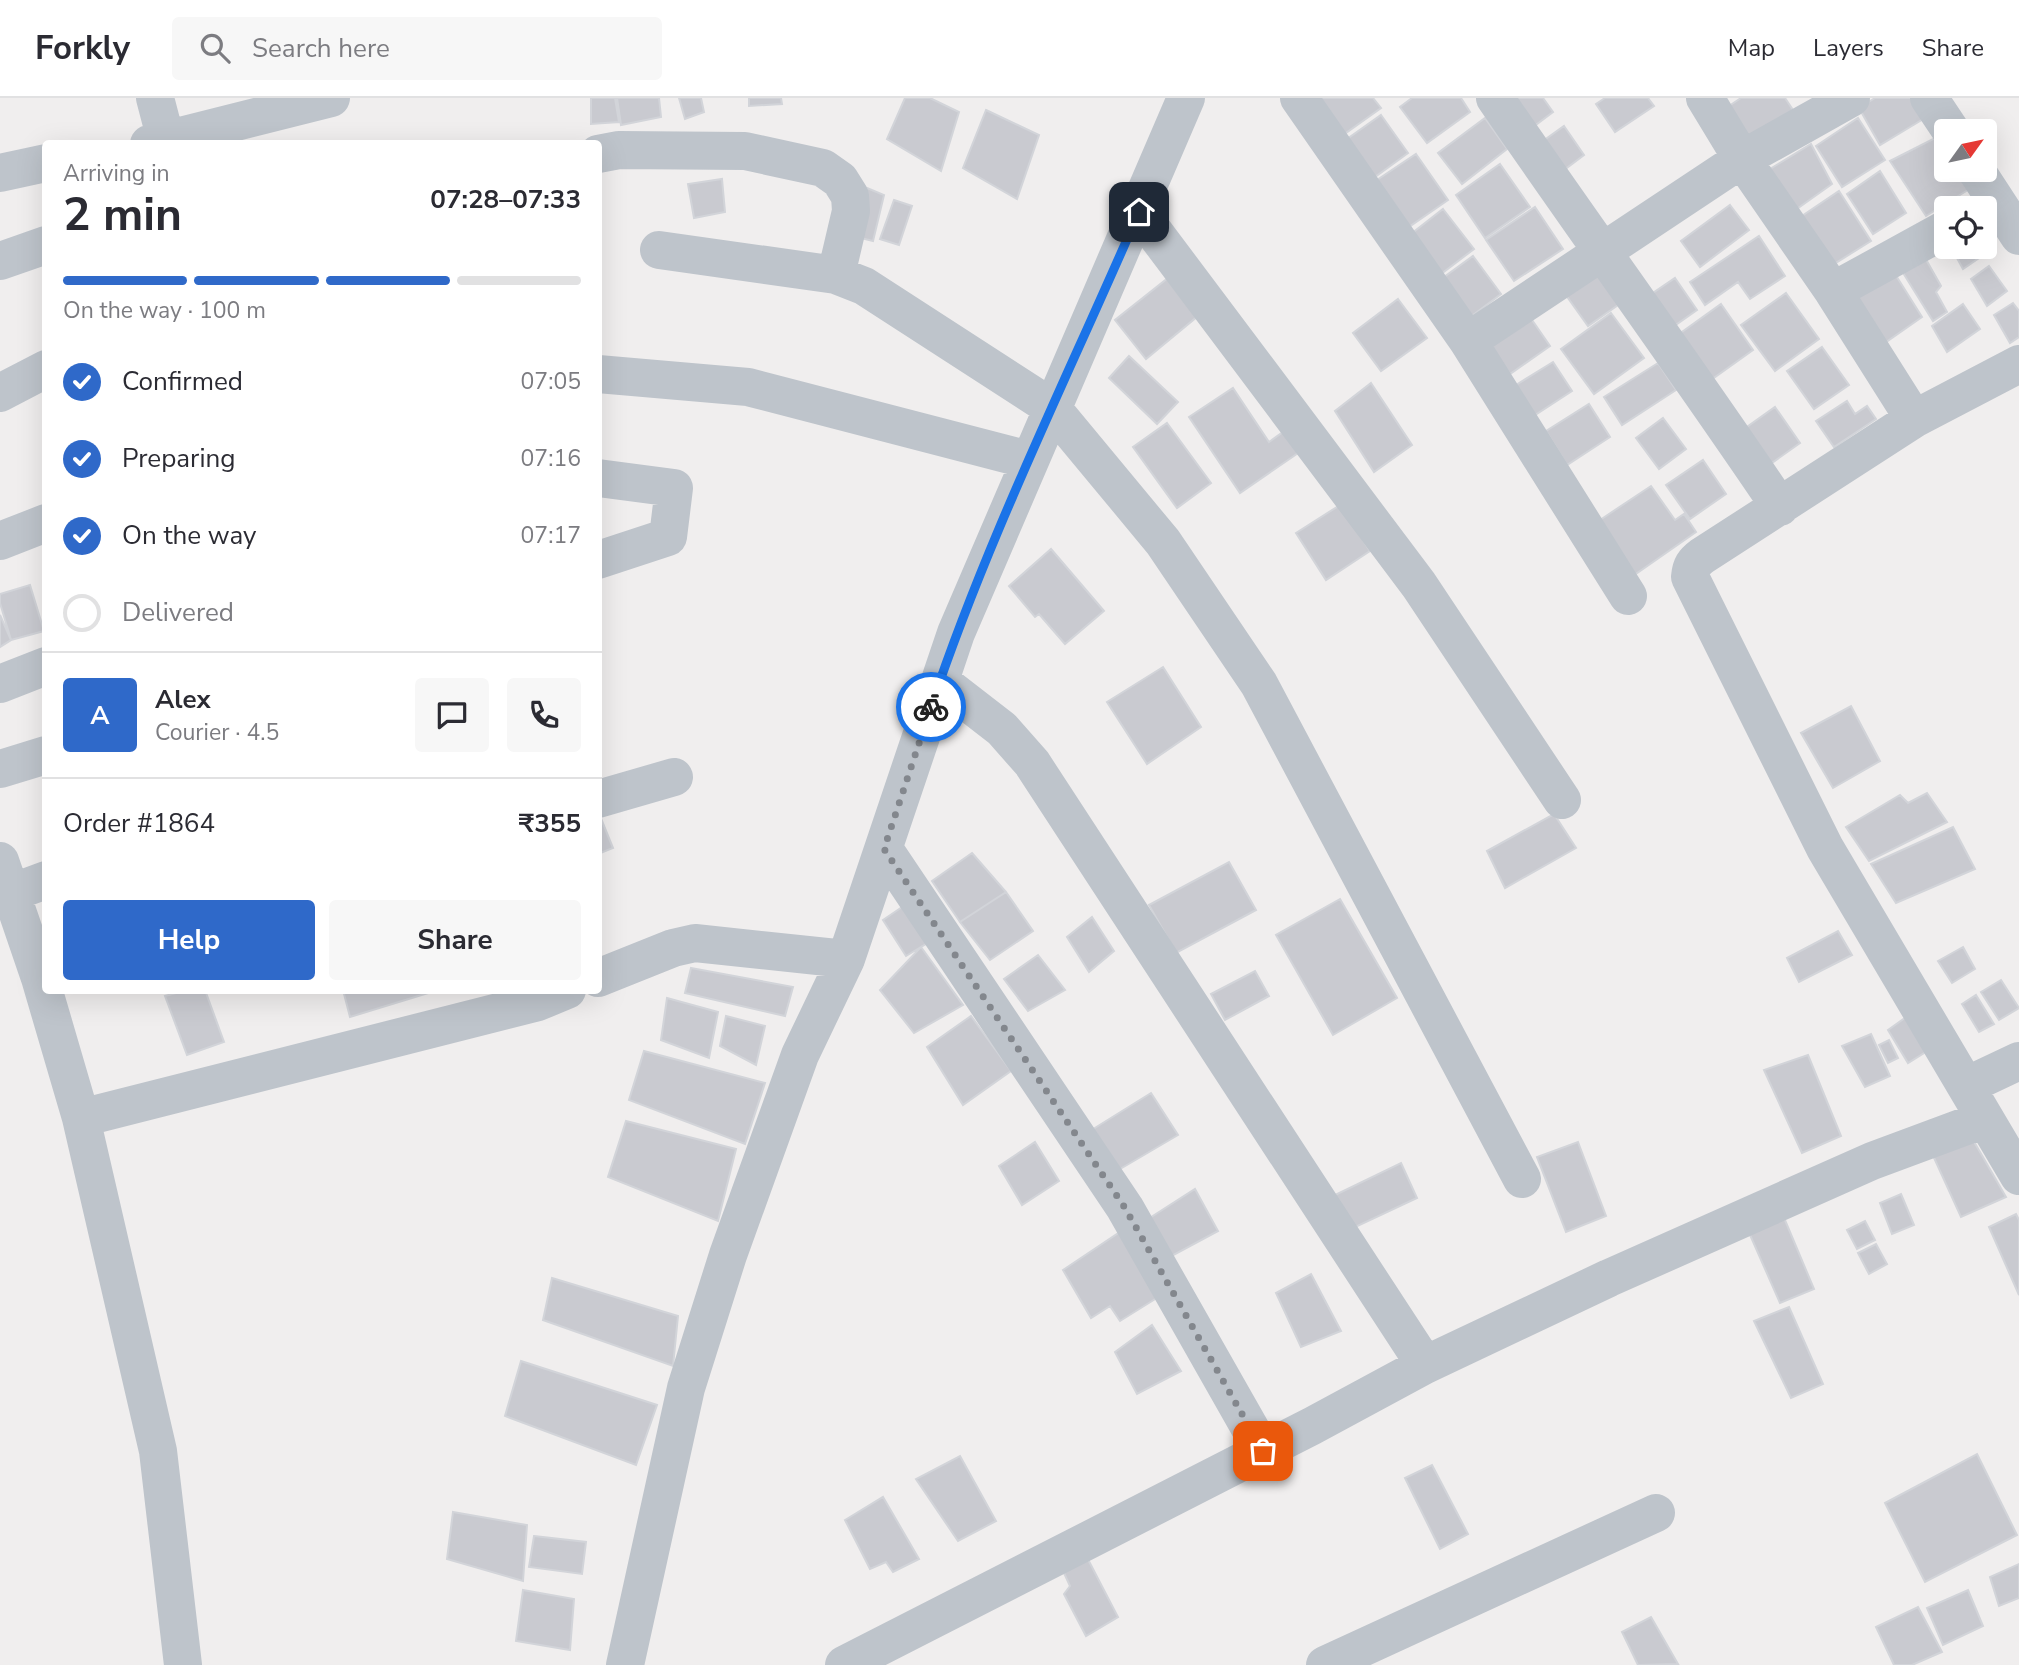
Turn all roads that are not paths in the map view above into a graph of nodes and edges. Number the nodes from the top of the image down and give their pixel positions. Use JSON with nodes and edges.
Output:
{"nodes":[{"id":1,"x":155,"y":98,"type":"edge"},
{"id":2,"x":331,"y":98,"type":"edge"},
{"id":3,"x":1186,"y":98,"type":"edge"},
{"id":4,"x":1299,"y":98,"type":"edge"},
{"id":5,"x":1495,"y":98,"type":"edge"},
{"id":6,"x":1705,"y":98,"type":"edge"},
{"id":7,"x":1851,"y":98,"type":"edge"},
{"id":8,"x":1929,"y":98,"type":"edge"},
{"id":9,"x":1943,"y":119,"type":"edge"},
{"id":10,"x":161,"y":140,"type":"edge"},
{"id":11,"x":169,"y":140,"type":"edge"},
{"id":12,"x":602,"y":153,"type":"edge"},
{"id":13,"x":1742,"y":159,"type":"junction"},
{"id":14,"x":42,"y":164,"type":"edge"},
{"id":15,"x":0,"y":173,"type":"edge"},
{"id":16,"x":1986,"y":182,"type":"edge"},
{"id":17,"x":2000,"y":200,"type":"edge"},
{"id":18,"x":1139,"y":212,"type":"junction"},
{"id":19,"x":1934,"y":236,"type":"edge"},
{"id":20,"x":2019,"y":236,"type":"edge"},
{"id":21,"x":42,"y":246,"type":"edge"},
{"id":22,"x":659,"y":250,"type":"dead end"},
{"id":23,"x":1601,"y":252,"type":"junction"},
{"id":24,"x":0,"y":261,"type":"edge"},
{"id":25,"x":835,"y":275,"type":"junction"},
{"id":26,"x":1833,"y":291,"type":"junction"},
{"id":27,"x":1468,"y":341,"type":"junction"},
{"id":28,"x":2019,"y":363,"type":"edge"},
{"id":29,"x":42,"y":371,"type":"edge"},
{"id":30,"x":602,"y":374,"type":"edge"},
{"id":31,"x":0,"y":393,"type":"edge"},
{"id":32,"x":1051,"y":407,"type":"junction"},
{"id":33,"x":1914,"y":419,"type":"junction"},
{"id":34,"x":1028,"y":460,"type":"junction"},
{"id":35,"x":602,"y":479,"type":"edge"},
{"id":36,"x":1780,"y":507,"type":"junction"},
{"id":37,"x":42,"y":525,"type":"edge"},
{"id":38,"x":0,"y":541,"type":"edge"},
{"id":39,"x":602,"y":559,"type":"edge"},
{"id":40,"x":1628,"y":596,"type":"dead end"},
{"id":41,"x":42,"y":668,"type":"edge"},
{"id":42,"x":940,"y":681,"type":"junction"},
{"id":43,"x":0,"y":684,"type":"edge"},
{"id":44,"x":42,"y":756,"type":"edge"},
{"id":45,"x":0,"y":769,"type":"edge"},
{"id":46,"x":674,"y":778,"type":"dead end"},
{"id":47,"x":602,"y":798,"type":"edge"},
{"id":48,"x":1562,"y":800,"type":"dead end"},
{"id":49,"x":884,"y":849,"type":"junction"},
{"id":50,"x":19,"y":878,"type":"edge"},
{"id":51,"x":846,"y":959,"type":"junction"},
{"id":52,"x":42,"y":973,"type":"edge"},
{"id":53,"x":602,"y":976,"type":"edge"},
{"id":54,"x":48,"y":994,"type":"edge"},
{"id":55,"x":557,"y":994,"type":"edge"},
{"id":56,"x":2019,"y":1061,"type":"edge"},
{"id":57,"x":1966,"y":1086,"type":"junction"},
{"id":58,"x":81,"y":1118,"type":"junction"},
{"id":59,"x":1985,"y":1119,"type":"junction"},
{"id":60,"x":2019,"y":1176,"type":"edge"},
{"id":61,"x":1522,"y":1179,"type":"dead end"},
{"id":62,"x":1425,"y":1365,"type":"junction"},
{"id":63,"x":1263,"y":1451,"type":"junction"},
{"id":64,"x":1656,"y":1513,"type":"dead end"},
{"id":65,"x":183,"y":1665,"type":"edge"},
{"id":66,"x":625,"y":1665,"type":"edge"},
{"id":67,"x":844,"y":1665,"type":"edge"},
{"id":68,"x":1325,"y":1665,"type":"edge"}],
"edges":[{"from":1,"to":10,"type":"street"},
{"from":2,"to":11,"type":"street"},
{"from":3,"to":18,"type":"street"},
{"from":4,"to":27,"type":"street"},
{"from":5,"to":23,"type":"street"},
{"from":6,"to":13,"type":"street"},
{"from":7,"to":13,"type":"street"},
{"from":8,"to":9,"type":"street"},
{"from":12,"to":25,"type":"street"},
{"from":13,"to":23,"type":"street"},
{"from":13,"to":26,"type":"street"},
{"from":14,"to":15,"type":"street"},
{"from":16,"to":17,"type":"street"},
{"from":17,"to":20,"type":"street"},
{"from":18,"to":32,"type":"street"},
{"from":18,"to":48,"type":"street"},
{"from":19,"to":26,"type":"street"},
{"from":21,"to":24,"type":"street"},
{"from":22,"to":25,"type":"street"},
{"from":23,"to":27,"type":"street"},
{"from":23,"to":36,"type":"street"},
{"from":25,"to":32,"type":"street"},
{"from":26,"to":33,"type":"street"},
{"from":27,"to":40,"type":"street"},
{"from":28,"to":33,"type":"street"},
{"from":29,"to":31,"type":"street"},
{"from":30,"to":34,"type":"street"},
{"from":32,"to":34,"type":"street"},
{"from":32,"to":61,"type":"street"},
{"from":33,"to":36,"type":"street"},
{"from":34,"to":42,"type":"street"},
{"from":35,"to":39,"type":"street"},
{"from":36,"to":57,"type":"street"},
{"from":37,"to":38,"type":"street"},
{"from":41,"to":43,"type":"street"},
{"from":42,"to":49,"type":"street"},
{"from":42,"to":62,"type":"street"},
{"from":44,"to":45,"type":"street"},
{"from":46,"to":47,"type":"street"},
{"from":49,"to":51,"type":"street"},
{"from":49,"to":63,"type":"street"},
{"from":50,"to":52,"type":"street"},
{"from":51,"to":53,"type":"street"},
{"from":51,"to":66,"type":"street"},
{"from":54,"to":58,"type":"street"},
{"from":55,"to":58,"type":"street"},
{"from":56,"to":57,"type":"street"},
{"from":57,"to":59,"type":"street"},
{"from":58,"to":65,"type":"street"},
{"from":59,"to":60,"type":"street"},
{"from":59,"to":62,"type":"street"},
{"from":62,"to":63,"type":"street"},
{"from":63,"to":67,"type":"street"},
{"from":64,"to":68,"type":"street"}]}
